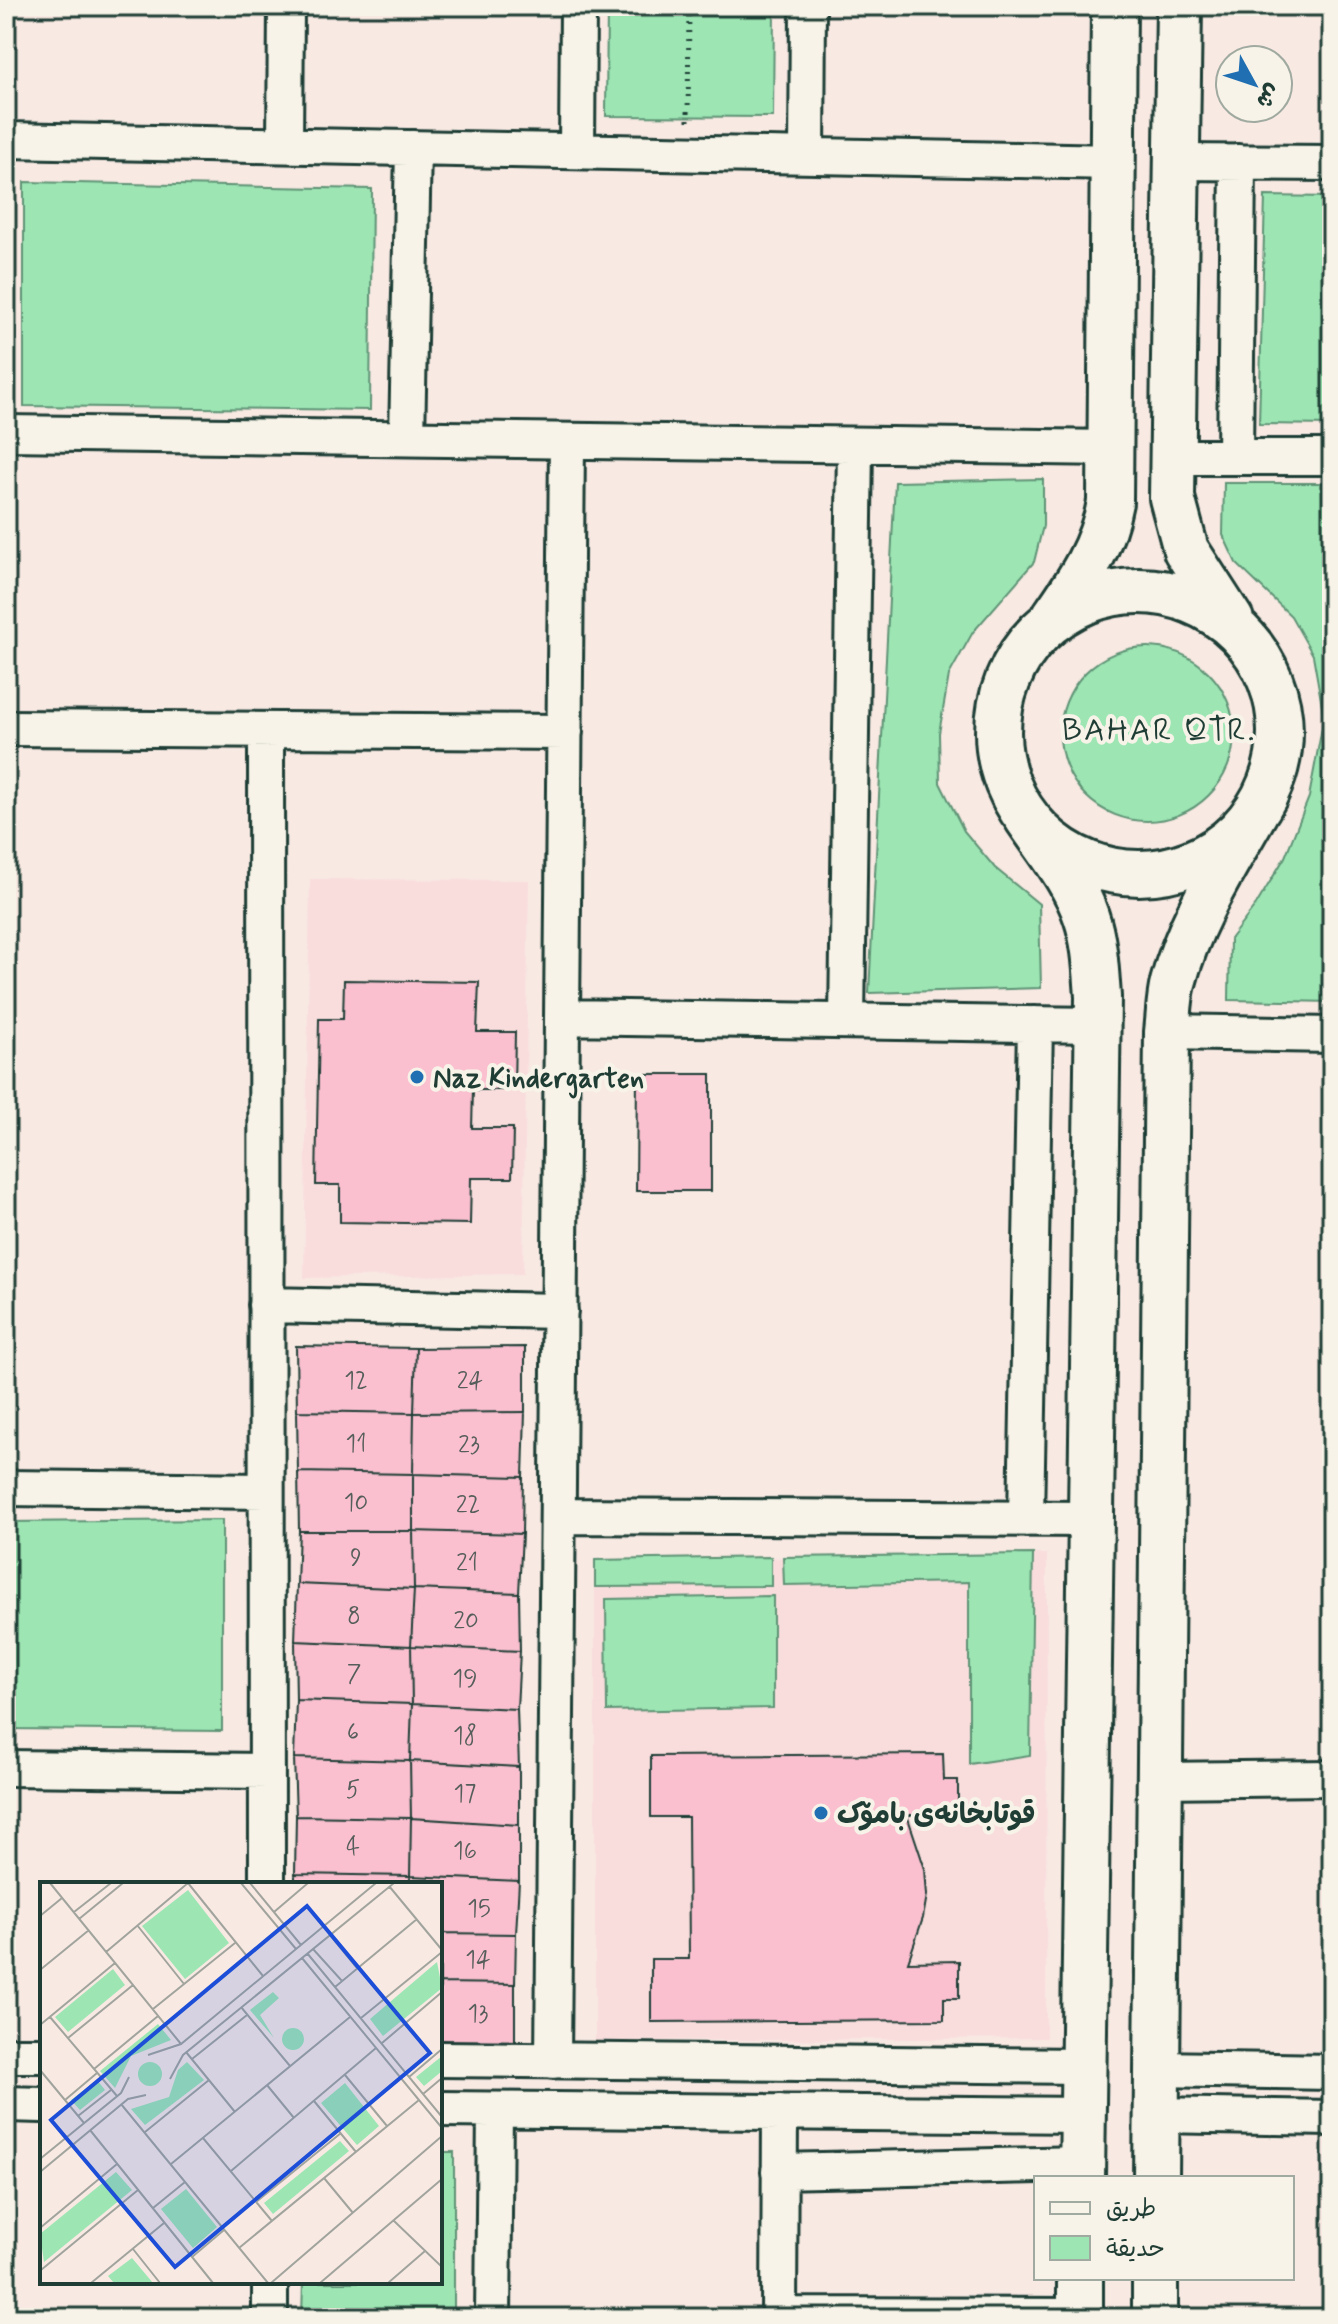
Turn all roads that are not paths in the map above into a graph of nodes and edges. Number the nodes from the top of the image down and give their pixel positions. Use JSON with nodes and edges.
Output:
{"nodes":[{"id":1,"x":286,"y":6,"type":"edge"},
{"id":2,"x":578,"y":6,"type":"edge"},
{"id":3,"x":808,"y":6,"type":"edge"},
{"id":4,"x":1114,"y":6,"type":"edge"},
{"id":5,"x":1179,"y":6,"type":"edge"},
{"id":6,"x":6,"y":140,"type":"edge"},
{"id":7,"x":285,"y":145,"type":"junction"},
{"id":8,"x":413,"y":148,"type":"junction"},
{"id":9,"x":577,"y":151,"type":"junction"},
{"id":10,"x":807,"y":156,"type":"junction"},
{"id":11,"x":1115,"y":162,"type":"junction"},
{"id":12,"x":1176,"y":162,"type":"junction"},
{"id":13,"x":1238,"y":162,"type":"junction"},
{"id":14,"x":1332,"y":163,"type":"edge"},
{"id":15,"x":6,"y":433,"type":"edge"},
{"id":16,"x":407,"y":438,"type":"junction"},
{"id":17,"x":567,"y":441,"type":"junction"},
{"id":18,"x":855,"y":445,"type":"junction"},
{"id":19,"x":1112,"y":448,"type":"junction"},
{"id":20,"x":1173,"y":457,"type":"junction"},
{"id":21,"x":1235,"y":457,"type":"junction"},
{"id":22,"x":1332,"y":457,"type":"edge"},
{"id":23,"x":1051,"y":621,"type":"junction"},
{"id":24,"x":1236,"y":629,"type":"junction"},
{"id":25,"x":6,"y":728,"type":"edge"},
{"id":26,"x":266,"y":730,"type":"junction"},
{"id":27,"x":565,"y":732,"type":"junction"},
{"id":28,"x":1257,"y":809,"type":"junction"},
{"id":29,"x":1027,"y":818,"type":"junction"},
{"id":30,"x":562,"y":1017,"type":"junction"},
{"id":31,"x":847,"y":1020,"type":"junction"},
{"id":32,"x":1035,"y":1024,"type":"junction"},
{"id":33,"x":1098,"y":1025,"type":"junction"},
{"id":34,"x":1167,"y":1032,"type":"junction"},
{"id":35,"x":1332,"y":1035,"type":"edge"},
{"id":36,"x":266,"y":1305,"type":"junction"},
{"id":37,"x":560,"y":1311,"type":"junction"},
{"id":38,"x":6,"y":1488,"type":"edge"},
{"id":39,"x":266,"y":1491,"type":"junction"},
{"id":40,"x":558,"y":1516,"type":"junction"},
{"id":41,"x":1026,"y":1519,"type":"junction"},
{"id":42,"x":1091,"y":1519,"type":"junction"},
{"id":43,"x":6,"y":1768,"type":"edge"},
{"id":44,"x":267,"y":1771,"type":"junction"},
{"id":45,"x":1332,"y":1778,"type":"edge"},
{"id":46,"x":1160,"y":1780,"type":"junction"},
{"id":47,"x":267,"y":1882,"type":"edge"},
{"id":48,"x":6,"y":2055,"type":"edge"},
{"id":49,"x":40,"y":2055,"type":"edge"},
{"id":50,"x":442,"y":2059,"type":"edge"},
{"id":51,"x":553,"y":2061,"type":"junction"},
{"id":52,"x":1083,"y":2066,"type":"junction"},
{"id":53,"x":1157,"y":2069,"type":"junction"},
{"id":54,"x":1332,"y":2072,"type":"edge"},
{"id":55,"x":6,"y":2104,"type":"edge"},
{"id":56,"x":40,"y":2105,"type":"edge"},
{"id":57,"x":442,"y":2109,"type":"edge"},
{"id":58,"x":495,"y":2110,"type":"junction"},
{"id":59,"x":780,"y":2112,"type":"junction"},
{"id":60,"x":1083,"y":2115,"type":"junction"},
{"id":61,"x":1156,"y":2115,"type":"junction"},
{"id":62,"x":1332,"y":2118,"type":"edge"},
{"id":63,"x":779,"y":2171,"type":"junction"},
{"id":64,"x":1082,"y":2171,"type":"edge"},
{"id":65,"x":1156,"y":2176,"type":"edge"},
{"id":66,"x":1155,"y":2280,"type":"edge"},
{"id":67,"x":270,"y":2284,"type":"edge"},
{"id":68,"x":1080,"y":2304,"type":"edge"},
{"id":69,"x":779,"y":2317,"type":"edge"},
{"id":70,"x":270,"y":2318,"type":"edge"},
{"id":71,"x":493,"y":2318,"type":"edge"},
{"id":72,"x":1155,"y":2318,"type":"edge"}],
"edges":[{"from":1,"to":7,"type":"street"},
{"from":2,"to":9,"type":"street"},
{"from":3,"to":10,"type":"street"},
{"from":4,"to":11,"type":"street"},
{"from":5,"to":12,"type":"street"},
{"from":6,"to":7,"type":"street"},
{"from":7,"to":8,"type":"street"},
{"from":8,"to":9,"type":"street"},
{"from":8,"to":16,"type":"street"},
{"from":9,"to":10,"type":"street"},
{"from":10,"to":11,"type":"street"},
{"from":11,"to":19,"type":"street"},
{"from":12,"to":13,"type":"street"},
{"from":12,"to":20,"type":"street"},
{"from":13,"to":14,"type":"street"},
{"from":13,"to":21,"type":"street"},
{"from":15,"to":16,"type":"street"},
{"from":16,"to":17,"type":"street"},
{"from":17,"to":18,"type":"street"},
{"from":17,"to":27,"type":"street"},
{"from":18,"to":19,"type":"street"},
{"from":18,"to":31,"type":"street"},
{"from":19,"to":23,"type":"street"},
{"from":20,"to":21,"type":"street"},
{"from":20,"to":24,"type":"street"},
{"from":21,"to":22,"type":"street"},
{"from":23,"to":24,"type":"street"},
{"from":23,"to":29,"type":"street"},
{"from":24,"to":28,"type":"street"},
{"from":25,"to":26,"type":"street"},
{"from":26,"to":27,"type":"street"},
{"from":26,"to":36,"type":"street"},
{"from":27,"to":30,"type":"street"},
{"from":28,"to":29,"type":"street"},
{"from":28,"to":34,"type":"street"},
{"from":29,"to":33,"type":"street"},
{"from":30,"to":31,"type":"street"},
{"from":30,"to":37,"type":"street"},
{"from":31,"to":32,"type":"street"},
{"from":32,"to":33,"type":"street"},
{"from":32,"to":41,"type":"street"},
{"from":33,"to":42,"type":"street"},
{"from":34,"to":35,"type":"street"},
{"from":34,"to":46,"type":"street"},
{"from":36,"to":37,"type":"street"},
{"from":36,"to":39,"type":"street"},
{"from":37,"to":40,"type":"street"},
{"from":38,"to":39,"type":"street"},
{"from":39,"to":44,"type":"street"},
{"from":40,"to":41,"type":"street"},
{"from":40,"to":51,"type":"street"},
{"from":41,"to":42,"type":"street"},
{"from":42,"to":52,"type":"street"},
{"from":43,"to":44,"type":"street"},
{"from":44,"to":47,"type":"street"},
{"from":45,"to":46,"type":"street"},
{"from":46,"to":53,"type":"street"},
{"from":48,"to":49,"type":"street"},
{"from":50,"to":51,"type":"street"},
{"from":51,"to":52,"type":"street"},
{"from":52,"to":60,"type":"street"},
{"from":53,"to":54,"type":"street"},
{"from":53,"to":61,"type":"street"},
{"from":55,"to":56,"type":"street"},
{"from":57,"to":58,"type":"street"},
{"from":58,"to":59,"type":"street"},
{"from":58,"to":71,"type":"street"},
{"from":59,"to":60,"type":"street"},
{"from":59,"to":63,"type":"street"},
{"from":60,"to":64,"type":"street"},
{"from":61,"to":62,"type":"street"},
{"from":61,"to":65,"type":"street"},
{"from":63,"to":64,"type":"street"},
{"from":63,"to":69,"type":"street"},
{"from":66,"to":72,"type":"street"},
{"from":67,"to":70,"type":"street"},
{"from":68,"to":69,"type":"street"}]}
